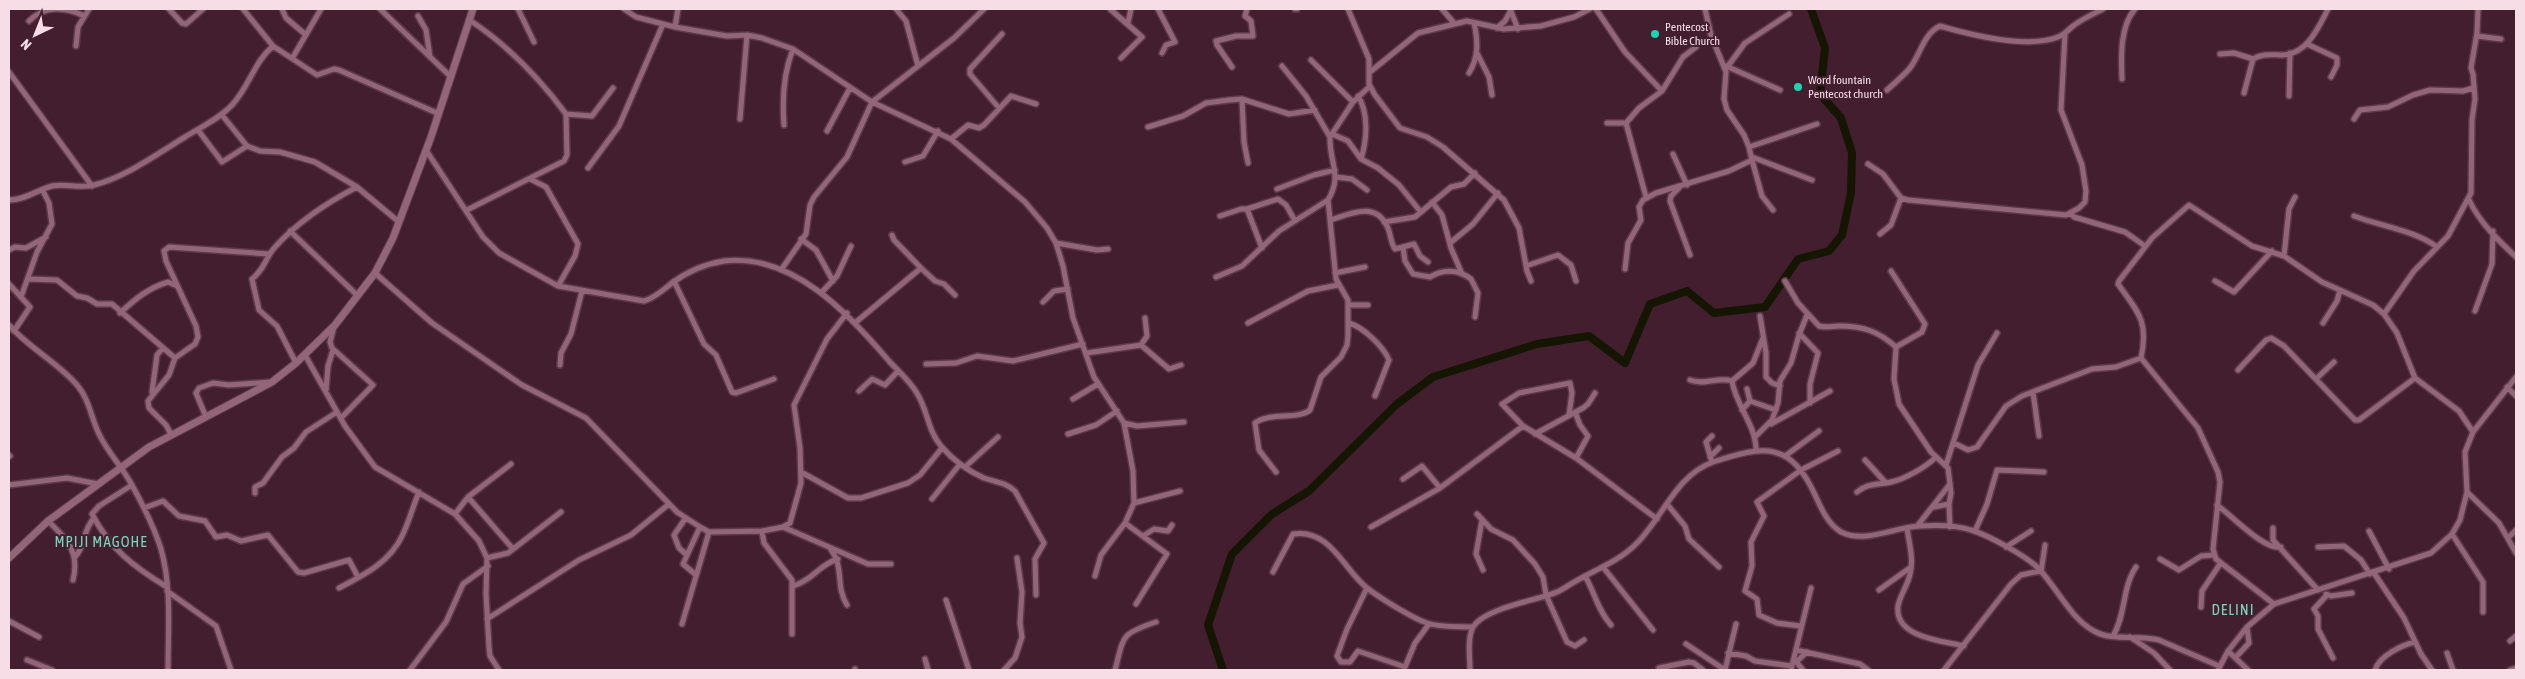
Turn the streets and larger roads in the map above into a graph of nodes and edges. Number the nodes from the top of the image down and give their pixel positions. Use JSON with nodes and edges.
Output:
{"nodes":[{"id":1,"x":90,"y":9,"type":"edge"},
{"id":2,"x":169,"y":9,"type":"edge"},
{"id":3,"x":203,"y":9,"type":"edge"},
{"id":4,"x":243,"y":9,"type":"edge"},
{"id":5,"x":282,"y":9,"type":"edge"},
{"id":6,"x":321,"y":9,"type":"edge"},
{"id":7,"x":380,"y":9,"type":"edge"},
{"id":8,"x":474,"y":9,"type":"edge"},
{"id":9,"x":518,"y":9,"type":"edge"},
{"id":10,"x":624,"y":9,"type":"edge"},
{"id":11,"x":678,"y":9,"type":"edge"},
{"id":12,"x":896,"y":9,"type":"edge"},
{"id":13,"x":984,"y":9,"type":"edge"},
{"id":14,"x":1110,"y":9,"type":"edge"},
{"id":15,"x":1131,"y":9,"type":"edge"},
{"id":16,"x":1158,"y":9,"type":"edge"},
{"id":17,"x":1247,"y":9,"type":"edge"},
{"id":18,"x":1348,"y":9,"type":"edge"},
{"id":19,"x":1442,"y":9,"type":"edge"},
{"id":20,"x":1590,"y":9,"type":"edge"},
{"id":21,"x":1596,"y":9,"type":"edge"},
{"id":22,"x":1705,"y":9,"type":"edge"},
{"id":23,"x":2103,"y":9,"type":"edge"},
{"id":24,"x":2135,"y":9,"type":"edge"},
{"id":25,"x":2328,"y":9,"type":"edge"},
{"id":26,"x":2478,"y":9,"type":"edge"},
{"id":27,"x":1511,"y":10,"type":"edge"},
{"id":28,"x":1789,"y":14,"type":"dead end"},
{"id":29,"x":84,"y":16,"type":"junction"},
{"id":30,"x":418,"y":16,"type":"dead end"},
{"id":31,"x":29,"y":21,"type":"dead end"},
{"id":32,"x":471,"y":21,"type":"junction"},
{"id":33,"x":1454,"y":23,"type":"junction"},
{"id":34,"x":1474,"y":23,"type":"junction"},
{"id":35,"x":663,"y":24,"type":"junction"},
{"id":36,"x":1128,"y":24,"type":"junction"},
{"id":37,"x":675,"y":27,"type":"junction"},
{"id":38,"x":1497,"y":29,"type":"junction"},
{"id":39,"x":1518,"y":29,"type":"junction"},
{"id":40,"x":2064,"y":33,"type":"junction"},
{"id":41,"x":1002,"y":34,"type":"dead end"},
{"id":42,"x":306,"y":35,"type":"junction"},
{"id":43,"x":747,"y":35,"type":"junction"},
{"id":44,"x":2477,"y":36,"type":"junction"},
{"id":45,"x":2501,"y":39,"type":"dead end"},
{"id":46,"x":534,"y":42,"type":"dead end"},
{"id":47,"x":2307,"y":44,"type":"junction"},
{"id":48,"x":76,"y":46,"type":"dead end"},
{"id":49,"x":273,"y":46,"type":"junction"},
{"id":50,"x":1696,"y":48,"type":"dead end"},
{"id":51,"x":794,"y":49,"type":"junction"},
{"id":52,"x":1162,"y":53,"type":"dead end"},
{"id":53,"x":1477,"y":53,"type":"junction"},
{"id":54,"x":2220,"y":54,"type":"dead end"},
{"id":55,"x":2290,"y":54,"type":"junction"},
{"id":56,"x":293,"y":57,"type":"junction"},
{"id":57,"x":430,"y":58,"type":"junction"},
{"id":58,"x":1121,"y":58,"type":"dead end"},
{"id":59,"x":2253,"y":59,"type":"junction"},
{"id":60,"x":1311,"y":60,"type":"dead end"},
{"id":61,"x":918,"y":66,"type":"junction"},
{"id":62,"x":1282,"y":66,"type":"dead end"},
{"id":63,"x":1726,"y":66,"type":"junction"},
{"id":64,"x":1232,"y":68,"type":"dead end"},
{"id":65,"x":9,"y":72,"type":"edge"},
{"id":66,"x":1370,"y":72,"type":"junction"},
{"id":67,"x":1469,"y":73,"type":"dead end"},
{"id":68,"x":450,"y":76,"type":"junction"},
{"id":69,"x":2330,"y":77,"type":"dead end"},
{"id":70,"x":2122,"y":79,"type":"dead end"},
{"id":71,"x":1370,"y":86,"type":"junction"},
{"id":72,"x":613,"y":88,"type":"dead end"},
{"id":73,"x":850,"y":88,"type":"junction"},
{"id":74,"x":2474,"y":88,"type":"junction"},
{"id":75,"x":1780,"y":90,"type":"dead end"},
{"id":76,"x":1887,"y":90,"type":"dead end"},
{"id":77,"x":1662,"y":91,"type":"junction"},
{"id":78,"x":2244,"y":93,"type":"dead end"},
{"id":79,"x":1492,"y":95,"type":"dead end"},
{"id":80,"x":1358,"y":96,"type":"junction"},
{"id":81,"x":2289,"y":96,"type":"dead end"},
{"id":82,"x":1242,"y":100,"type":"junction"},
{"id":83,"x":872,"y":102,"type":"junction"},
{"id":84,"x":1354,"y":102,"type":"junction"},
{"id":85,"x":1036,"y":104,"type":"dead end"},
{"id":86,"x":999,"y":108,"type":"junction"},
{"id":87,"x":1315,"y":110,"type":"junction"},
{"id":88,"x":437,"y":113,"type":"junction"},
{"id":89,"x":566,"y":114,"type":"junction"},
{"id":90,"x":222,"y":115,"type":"junction"},
{"id":91,"x":2354,"y":118,"type":"dead end"},
{"id":92,"x":740,"y":119,"type":"dead end"},
{"id":93,"x":1607,"y":123,"type":"dead end"},
{"id":94,"x":1626,"y":123,"type":"junction"},
{"id":95,"x":1817,"y":124,"type":"dead end"},
{"id":96,"x":784,"y":126,"type":"dead end"},
{"id":97,"x":1148,"y":127,"type":"dead end"},
{"id":98,"x":198,"y":130,"type":"junction"},
{"id":99,"x":827,"y":130,"type":"dead end"},
{"id":100,"x":938,"y":131,"type":"junction"},
{"id":101,"x":1331,"y":135,"type":"junction"},
{"id":102,"x":951,"y":139,"type":"junction"},
{"id":103,"x":247,"y":146,"type":"junction"},
{"id":104,"x":1749,"y":147,"type":"junction"},
{"id":105,"x":426,"y":150,"type":"junction"},
{"id":106,"x":1673,"y":154,"type":"dead end"},
{"id":107,"x":1752,"y":158,"type":"junction"},
{"id":108,"x":1361,"y":159,"type":"junction"},
{"id":109,"x":906,"y":162,"type":"dead end"},
{"id":110,"x":1248,"y":163,"type":"dead end"},
{"id":111,"x":1868,"y":164,"type":"dead end"},
{"id":112,"x":588,"y":168,"type":"dead end"},
{"id":113,"x":1335,"y":170,"type":"junction"},
{"id":114,"x":1475,"y":173,"type":"junction"},
{"id":115,"x":1336,"y":177,"type":"junction"},
{"id":116,"x":530,"y":179,"type":"junction"},
{"id":117,"x":1812,"y":180,"type":"dead end"},
{"id":118,"x":1687,"y":185,"type":"junction"},
{"id":119,"x":92,"y":186,"type":"junction"},
{"id":120,"x":357,"y":187,"type":"junction"},
{"id":121,"x":1680,"y":187,"type":"junction"},
{"id":122,"x":1277,"y":189,"type":"dead end"},
{"id":123,"x":1367,"y":190,"type":"dead end"},
{"id":124,"x":43,"y":191,"type":"junction"},
{"id":125,"x":1498,"y":193,"type":"junction"},
{"id":126,"x":1646,"y":197,"type":"junction"},
{"id":127,"x":2294,"y":197,"type":"dead end"},
{"id":128,"x":1901,"y":198,"type":"junction"},
{"id":129,"x":9,"y":200,"type":"edge"},
{"id":130,"x":1328,"y":200,"type":"junction"},
{"id":131,"x":2469,"y":200,"type":"junction"},
{"id":132,"x":1432,"y":202,"type":"junction"},
{"id":133,"x":1246,"y":209,"type":"junction"},
{"id":134,"x":467,"y":210,"type":"junction"},
{"id":135,"x":1773,"y":210,"type":"dead end"},
{"id":136,"x":1420,"y":211,"type":"junction"},
{"id":137,"x":2071,"y":214,"type":"junction"},
{"id":138,"x":1220,"y":216,"type":"dead end"},
{"id":139,"x":2354,"y":216,"type":"dead end"},
{"id":140,"x":1294,"y":220,"type":"junction"},
{"id":141,"x":1330,"y":220,"type":"junction"},
{"id":142,"x":399,"y":222,"type":"junction"},
{"id":143,"x":1384,"y":222,"type":"junction"},
{"id":144,"x":290,"y":231,"type":"junction"},
{"id":145,"x":2493,"y":231,"type":"junction"},
{"id":146,"x":1880,"y":234,"type":"dead end"},
{"id":147,"x":892,"y":235,"type":"dead end"},
{"id":148,"x":47,"y":237,"type":"junction"},
{"id":149,"x":801,"y":239,"type":"junction"},
{"id":150,"x":1056,"y":243,"type":"junction"},
{"id":151,"x":1450,"y":243,"type":"junction"},
{"id":152,"x":851,"y":246,"type":"dead end"},
{"id":153,"x":2145,"y":246,"type":"junction"},
{"id":154,"x":1403,"y":247,"type":"junction"},
{"id":155,"x":2437,"y":247,"type":"junction"},
{"id":156,"x":1262,"y":248,"type":"junction"},
{"id":157,"x":1108,"y":249,"type":"dead end"},
{"id":158,"x":9,"y":250,"type":"edge"},
{"id":159,"x":2272,"y":251,"type":"junction"},
{"id":160,"x":269,"y":254,"type":"junction"},
{"id":161,"x":1690,"y":256,"type":"dead end"},
{"id":162,"x":2284,"y":256,"type":"junction"},
{"id":163,"x":2516,"y":257,"type":"edge"},
{"id":164,"x":1428,"y":262,"type":"dead end"},
{"id":165,"x":1526,"y":266,"type":"junction"},
{"id":166,"x":1364,"y":267,"type":"dead end"},
{"id":167,"x":921,"y":268,"type":"junction"},
{"id":168,"x":1625,"y":269,"type":"dead end"},
{"id":169,"x":781,"y":270,"type":"junction"},
{"id":170,"x":1890,"y":271,"type":"dead end"},
{"id":171,"x":375,"y":273,"type":"junction"},
{"id":172,"x":1335,"y":273,"type":"junction"},
{"id":173,"x":1462,"y":274,"type":"junction"},
{"id":174,"x":1216,"y":277,"type":"dead end"},
{"id":175,"x":29,"y":279,"type":"junction"},
{"id":176,"x":2216,"y":280,"type":"dead end"},
{"id":177,"x":833,"y":281,"type":"junction"},
{"id":178,"x":1531,"y":281,"type":"dead end"},
{"id":179,"x":1576,"y":281,"type":"dead end"},
{"id":180,"x":1785,"y":281,"type":"dead end"},
{"id":181,"x":674,"y":282,"type":"junction"},
{"id":182,"x":9,"y":284,"type":"edge"},
{"id":183,"x":1338,"y":285,"type":"junction"},
{"id":184,"x":177,"y":286,"type":"junction"},
{"id":185,"x":558,"y":286,"type":"junction"},
{"id":186,"x":1068,"y":288,"type":"junction"},
{"id":187,"x":2340,"y":290,"type":"junction"},
{"id":188,"x":582,"y":291,"type":"junction"},
{"id":189,"x":822,"y":292,"type":"junction"},
{"id":190,"x":954,"y":295,"type":"dead end"},
{"id":191,"x":358,"y":296,"type":"junction"},
{"id":192,"x":21,"y":297,"type":"junction"},
{"id":193,"x":1043,"y":302,"type":"dead end"},
{"id":194,"x":1348,"y":305,"type":"junction"},
{"id":195,"x":1368,"y":305,"type":"dead end"},
{"id":196,"x":2475,"y":311,"type":"dead end"},
{"id":197,"x":120,"y":313,"type":"junction"},
{"id":198,"x":847,"y":313,"type":"junction"},
{"id":199,"x":2384,"y":314,"type":"junction"},
{"id":200,"x":1807,"y":315,"type":"junction"},
{"id":201,"x":1760,"y":316,"type":"dead end"},
{"id":202,"x":1475,"y":317,"type":"dead end"},
{"id":203,"x":1145,"y":318,"type":"dead end"},
{"id":204,"x":856,"y":322,"type":"junction"},
{"id":205,"x":1248,"y":323,"type":"dead end"},
{"id":206,"x":1349,"y":323,"type":"junction"},
{"id":207,"x":2323,"y":323,"type":"dead end"},
{"id":208,"x":335,"y":324,"type":"junction"},
{"id":209,"x":9,"y":325,"type":"edge"},
{"id":210,"x":14,"y":331,"type":"junction"},
{"id":211,"x":1799,"y":333,"type":"junction"},
{"id":212,"x":1997,"y":333,"type":"dead end"},
{"id":213,"x":1763,"y":338,"type":"junction"},
{"id":214,"x":1083,"y":344,"type":"junction"},
{"id":215,"x":1141,"y":346,"type":"junction"},
{"id":216,"x":1896,"y":348,"type":"junction"},
{"id":217,"x":162,"y":349,"type":"junction"},
{"id":218,"x":333,"y":350,"type":"junction"},
{"id":219,"x":1087,"y":353,"type":"junction"},
{"id":220,"x":305,"y":355,"type":"junction"},
{"id":221,"x":175,"y":358,"type":"junction"},
{"id":222,"x":2141,"y":358,"type":"junction"},
{"id":223,"x":2334,"y":362,"type":"dead end"},
{"id":224,"x":296,"y":363,"type":"junction"},
{"id":225,"x":926,"y":364,"type":"dead end"},
{"id":226,"x":560,"y":365,"type":"dead end"},
{"id":227,"x":1181,"y":365,"type":"dead end"},
{"id":228,"x":2238,"y":370,"type":"dead end"},
{"id":229,"x":898,"y":371,"type":"junction"},
{"id":230,"x":2516,"y":377,"type":"edge"},
{"id":231,"x":774,"y":378,"type":"dead end"},
{"id":232,"x":2415,"y":378,"type":"junction"},
{"id":233,"x":2316,"y":379,"type":"junction"},
{"id":234,"x":1690,"y":380,"type":"dead end"},
{"id":235,"x":1732,"y":381,"type":"junction"},
{"id":236,"x":272,"y":382,"type":"junction"},
{"id":237,"x":1098,"y":384,"type":"junction"},
{"id":238,"x":1780,"y":386,"type":"junction"},
{"id":239,"x":2507,"y":387,"type":"junction"},
{"id":240,"x":1748,"y":388,"type":"dead end"},
{"id":241,"x":326,"y":391,"type":"junction"},
{"id":242,"x":860,"y":391,"type":"dead end"},
{"id":243,"x":1830,"y":391,"type":"dead end"},
{"id":244,"x":2033,"y":392,"type":"junction"},
{"id":245,"x":1595,"y":393,"type":"dead end"},
{"id":246,"x":152,"y":395,"type":"junction"},
{"id":247,"x":1375,"y":396,"type":"dead end"},
{"id":248,"x":2516,"y":396,"type":"edge"},
{"id":249,"x":1073,"y":399,"type":"dead end"},
{"id":250,"x":1750,"y":401,"type":"junction"},
{"id":251,"x":1810,"y":403,"type":"junction"},
{"id":252,"x":1742,"y":410,"type":"junction"},
{"id":253,"x":1776,"y":410,"type":"junction"},
{"id":254,"x":1117,"y":411,"type":"junction"},
{"id":255,"x":337,"y":412,"type":"junction"},
{"id":256,"x":1575,"y":412,"type":"junction"},
{"id":257,"x":1569,"y":415,"type":"junction"},
{"id":258,"x":206,"y":417,"type":"junction"},
{"id":259,"x":341,"y":418,"type":"junction"},
{"id":260,"x":1184,"y":422,"type":"dead end"},
{"id":261,"x":1124,"y":423,"type":"junction"},
{"id":262,"x":1770,"y":424,"type":"junction"},
{"id":263,"x":1523,"y":426,"type":"junction"},
{"id":264,"x":1819,"y":431,"type":"dead end"},
{"id":265,"x":2473,"y":432,"type":"junction"},
{"id":266,"x":171,"y":434,"type":"junction"},
{"id":267,"x":1068,"y":434,"type":"dead end"},
{"id":268,"x":1535,"y":434,"type":"junction"},
{"id":269,"x":1712,"y":436,"type":"dead end"},
{"id":270,"x":1756,"y":436,"type":"junction"},
{"id":271,"x":2039,"y":436,"type":"dead end"},
{"id":272,"x":998,"y":438,"type":"dead end"},
{"id":273,"x":1954,"y":443,"type":"junction"},
{"id":274,"x":942,"y":448,"type":"junction"},
{"id":275,"x":1719,"y":448,"type":"dead end"},
{"id":276,"x":1756,"y":450,"type":"junction"},
{"id":277,"x":1838,"y":451,"type":"dead end"},
{"id":278,"x":1785,"y":456,"type":"junction"},
{"id":279,"x":1936,"y":457,"type":"junction"},
{"id":280,"x":1576,"y":458,"type":"junction"},
{"id":281,"x":1711,"y":460,"type":"junction"},
{"id":282,"x":1865,"y":460,"type":"dead end"},
{"id":283,"x":511,"y":464,"type":"dead end"},
{"id":284,"x":963,"y":465,"type":"junction"},
{"id":285,"x":1946,"y":465,"type":"junction"},
{"id":286,"x":121,"y":467,"type":"junction"},
{"id":287,"x":1802,"y":470,"type":"junction"},
{"id":288,"x":800,"y":472,"type":"junction"},
{"id":289,"x":1276,"y":472,"type":"dead end"},
{"id":290,"x":2044,"y":472,"type":"dead end"},
{"id":291,"x":1402,"y":479,"type":"dead end"},
{"id":292,"x":1886,"y":483,"type":"junction"},
{"id":293,"x":98,"y":484,"type":"junction"},
{"id":294,"x":1950,"y":484,"type":"junction"},
{"id":295,"x":9,"y":485,"type":"edge"},
{"id":296,"x":132,"y":485,"type":"junction"},
{"id":297,"x":1440,"y":488,"type":"junction"},
{"id":298,"x":1180,"y":491,"type":"dead end"},
{"id":299,"x":419,"y":492,"type":"junction"},
{"id":300,"x":1857,"y":492,"type":"dead end"},
{"id":301,"x":2467,"y":492,"type":"junction"},
{"id":302,"x":255,"y":493,"type":"dead end"},
{"id":303,"x":468,"y":497,"type":"junction"},
{"id":304,"x":932,"y":499,"type":"dead end"},
{"id":305,"x":1134,"y":503,"type":"junction"},
{"id":306,"x":669,"y":504,"type":"junction"},
{"id":307,"x":1667,"y":504,"type":"junction"},
{"id":308,"x":1949,"y":504,"type":"junction"},
{"id":309,"x":2217,"y":506,"type":"junction"},
{"id":310,"x":1934,"y":507,"type":"junction"},
{"id":311,"x":144,"y":508,"type":"junction"},
{"id":312,"x":561,"y":512,"type":"dead end"},
{"id":313,"x":454,"y":514,"type":"junction"},
{"id":314,"x":1477,"y":514,"type":"dead end"},
{"id":315,"x":94,"y":518,"type":"junction"},
{"id":316,"x":685,"y":518,"type":"junction"},
{"id":317,"x":1657,"y":518,"type":"junction"},
{"id":318,"x":1482,"y":520,"type":"junction"},
{"id":319,"x":48,"y":521,"type":"junction"},
{"id":320,"x":1125,"y":523,"type":"junction"},
{"id":321,"x":1172,"y":525,"type":"dead end"},
{"id":322,"x":1918,"y":526,"type":"junction"},
{"id":323,"x":783,"y":527,"type":"junction"},
{"id":324,"x":1371,"y":527,"type":"dead end"},
{"id":325,"x":1950,"y":527,"type":"junction"},
{"id":326,"x":700,"y":528,"type":"junction"},
{"id":327,"x":1907,"y":528,"type":"junction"},
{"id":328,"x":2273,"y":528,"type":"dead end"},
{"id":329,"x":2516,"y":530,"type":"edge"},
{"id":330,"x":762,"y":531,"type":"junction"},
{"id":331,"x":1975,"y":531,"type":"junction"},
{"id":332,"x":2031,"y":531,"type":"dead end"},
{"id":333,"x":2368,"y":531,"type":"dead end"},
{"id":334,"x":709,"y":532,"type":"junction"},
{"id":335,"x":2452,"y":534,"type":"junction"},
{"id":336,"x":1143,"y":536,"type":"junction"},
{"id":337,"x":2508,"y":538,"type":"junction"},
{"id":338,"x":2044,"y":544,"type":"dead end"},
{"id":339,"x":828,"y":546,"type":"junction"},
{"id":340,"x":2006,"y":547,"type":"junction"},
{"id":341,"x":2318,"y":547,"type":"dead end"},
{"id":342,"x":2281,"y":548,"type":"junction"},
{"id":343,"x":513,"y":549,"type":"junction"},
{"id":344,"x":2516,"y":552,"type":"edge"},
{"id":345,"x":687,"y":555,"type":"junction"},
{"id":346,"x":2214,"y":555,"type":"junction"},
{"id":347,"x":75,"y":557,"type":"junction"},
{"id":348,"x":9,"y":558,"type":"edge"},
{"id":349,"x":487,"y":558,"type":"junction"},
{"id":350,"x":1018,"y":558,"type":"dead end"},
{"id":351,"x":838,"y":559,"type":"junction"},
{"id":352,"x":2160,"y":559,"type":"dead end"},
{"id":353,"x":891,"y":564,"type":"dead end"},
{"id":354,"x":2220,"y":564,"type":"junction"},
{"id":355,"x":488,"y":566,"type":"junction"},
{"id":356,"x":1603,"y":567,"type":"junction"},
{"id":357,"x":1911,"y":567,"type":"junction"},
{"id":358,"x":2136,"y":567,"type":"dead end"},
{"id":359,"x":1719,"y":568,"type":"dead end"},
{"id":360,"x":2389,"y":569,"type":"junction"},
{"id":361,"x":1483,"y":570,"type":"dead end"},
{"id":362,"x":2041,"y":571,"type":"junction"},
{"id":363,"x":1272,"y":572,"type":"dead end"},
{"id":364,"x":2372,"y":573,"type":"junction"},
{"id":365,"x":696,"y":575,"type":"junction"},
{"id":366,"x":1095,"y":576,"type":"dead end"},
{"id":367,"x":1585,"y":576,"type":"junction"},
{"id":368,"x":358,"y":577,"type":"junction"},
{"id":369,"x":73,"y":580,"type":"dead end"},
{"id":370,"x":794,"y":586,"type":"junction"},
{"id":371,"x":339,"y":588,"type":"dead end"},
{"id":372,"x":1367,"y":588,"type":"junction"},
{"id":373,"x":1811,"y":588,"type":"dead end"},
{"id":374,"x":167,"y":589,"type":"junction"},
{"id":375,"x":1879,"y":590,"type":"dead end"},
{"id":376,"x":2320,"y":590,"type":"junction"},
{"id":377,"x":2352,"y":593,"type":"dead end"},
{"id":378,"x":1546,"y":595,"type":"junction"},
{"id":379,"x":2327,"y":595,"type":"junction"},
{"id":380,"x":1036,"y":596,"type":"dead end"},
{"id":381,"x":946,"y":600,"type":"dead end"},
{"id":382,"x":1136,"y":604,"type":"dead end"},
{"id":383,"x":2274,"y":604,"type":"junction"},
{"id":384,"x":847,"y":605,"type":"dead end"},
{"id":385,"x":2201,"y":607,"type":"dead end"},
{"id":386,"x":2483,"y":612,"type":"dead end"},
{"id":387,"x":487,"y":619,"type":"junction"},
{"id":388,"x":9,"y":621,"type":"edge"},
{"id":389,"x":1156,"y":622,"type":"dead end"},
{"id":390,"x":682,"y":624,"type":"dead end"},
{"id":391,"x":1429,"y":624,"type":"junction"},
{"id":392,"x":1736,"y":624,"type":"dead end"},
{"id":393,"x":1611,"y":625,"type":"dead end"},
{"id":394,"x":1800,"y":626,"type":"junction"},
{"id":395,"x":1473,"y":627,"type":"junction"},
{"id":396,"x":2247,"y":627,"type":"junction"},
{"id":397,"x":1653,"y":630,"type":"dead end"},
{"id":398,"x":792,"y":634,"type":"dead end"},
{"id":399,"x":2113,"y":636,"type":"junction"},
{"id":400,"x":2516,"y":636,"type":"edge"},
{"id":401,"x":39,"y":637,"type":"dead end"},
{"id":402,"x":2129,"y":637,"type":"junction"},
{"id":403,"x":1584,"y":640,"type":"dead end"},
{"id":404,"x":2510,"y":641,"type":"dead end"},
{"id":405,"x":2415,"y":642,"type":"junction"},
{"id":406,"x":1686,"y":644,"type":"dead end"},
{"id":407,"x":1964,"y":646,"type":"junction"},
{"id":408,"x":1796,"y":650,"type":"junction"},
{"id":409,"x":2228,"y":651,"type":"junction"},
{"id":410,"x":1807,"y":652,"type":"junction"},
{"id":411,"x":1728,"y":653,"type":"junction"},
{"id":412,"x":2447,"y":653,"type":"dead end"},
{"id":413,"x":2236,"y":657,"type":"junction"},
{"id":414,"x":2333,"y":658,"type":"dead end"},
{"id":415,"x":27,"y":660,"type":"dead end"},
{"id":416,"x":925,"y":660,"type":"dead end"},
{"id":417,"x":1793,"y":664,"type":"edge"},
{"id":418,"x":1658,"y":668,"type":"dead end"},
{"id":419,"x":2219,"y":668,"type":"edge"},
{"id":420,"x":2516,"y":668,"type":"edge"},
{"id":421,"x":2431,"y":669,"type":"edge"},
{"id":422,"x":52,"y":670,"type":"edge"},
{"id":423,"x":168,"y":670,"type":"edge"},
{"id":424,"x":231,"y":670,"type":"edge"},
{"id":425,"x":410,"y":670,"type":"edge"},
{"id":426,"x":498,"y":670,"type":"edge"},
{"id":427,"x":928,"y":670,"type":"edge"},
{"id":428,"x":969,"y":670,"type":"edge"},
{"id":429,"x":1004,"y":670,"type":"edge"},
{"id":430,"x":1115,"y":670,"type":"edge"},
{"id":431,"x":1470,"y":670,"type":"edge"},
{"id":432,"x":1703,"y":670,"type":"edge"},
{"id":433,"x":1725,"y":670,"type":"edge"},
{"id":434,"x":1803,"y":670,"type":"edge"},
{"id":435,"x":1868,"y":670,"type":"edge"},
{"id":436,"x":1944,"y":670,"type":"edge"},
{"id":437,"x":2170,"y":670,"type":"edge"},
{"id":438,"x":2248,"y":670,"type":"edge"},
{"id":439,"x":2375,"y":670,"type":"edge"},
{"id":440,"x":2439,"y":670,"type":"edge"},
{"id":441,"x":2453,"y":670,"type":"edge"},
{"id":442,"x":2510,"y":670,"type":"edge"}],
"edges":[{"from":1,"to":29,"type":"street"},
{"from":2,"to":3,"type":"street"},
{"from":4,"to":49,"type":"street"},
{"from":5,"to":42,"type":"street"},
{"from":6,"to":42,"type":"street"},
{"from":7,"to":57,"type":"street"},
{"from":8,"to":32,"type":"street"},
{"from":9,"to":46,"type":"street"},
{"from":10,"to":35,"type":"street"},
{"from":11,"to":37,"type":"street"},
{"from":12,"to":61,"type":"street"},
{"from":13,"to":61,"type":"street"},
{"from":14,"to":36,"type":"street"},
{"from":15,"to":36,"type":"street"},
{"from":16,"to":52,"type":"street"},
{"from":17,"to":64,"type":"street"},
{"from":18,"to":66,"type":"street"},
{"from":19,"to":33,"type":"street"},
{"from":20,"to":39,"type":"street"},
{"from":21,"to":77,"type":"street"},
{"from":22,"to":63,"type":"street"},
{"from":23,"to":40,"type":"street"},
{"from":24,"to":70,"type":"street"},
{"from":25,"to":47,"type":"street"},
{"from":26,"to":44,"type":"street"},
{"from":27,"to":38,"type":"street"},
{"from":27,"to":39,"type":"street"},
{"from":28,"to":63,"type":"street"},
{"from":29,"to":31,"type":"street"},
{"from":29,"to":48,"type":"street"},
{"from":30,"to":57,"type":"street"},
{"from":32,"to":68,"type":"street"},
{"from":32,"to":89,"type":"street"},
{"from":33,"to":34,"type":"street"},
{"from":33,"to":66,"type":"street"},
{"from":34,"to":38,"type":"street"},
{"from":34,"to":53,"type":"street"},
{"from":35,"to":37,"type":"street"},
{"from":35,"to":112,"type":"street"},
{"from":36,"to":58,"type":"street"},
{"from":37,"to":43,"type":"street"},
{"from":38,"to":39,"type":"street"},
{"from":40,"to":76,"type":"street"},
{"from":40,"to":137,"type":"street"},
{"from":41,"to":86,"type":"street"},
{"from":42,"to":56,"type":"street"},
{"from":43,"to":51,"type":"street"},
{"from":43,"to":92,"type":"street"},
{"from":44,"to":45,"type":"street"},
{"from":44,"to":74,"type":"street"},
{"from":47,"to":55,"type":"street"},
{"from":47,"to":69,"type":"street"},
{"from":49,"to":56,"type":"street"},
{"from":49,"to":90,"type":"street"},
{"from":50,"to":77,"type":"street"},
{"from":51,"to":73,"type":"street"},
{"from":51,"to":96,"type":"street"},
{"from":53,"to":67,"type":"street"},
{"from":53,"to":79,"type":"street"},
{"from":54,"to":59,"type":"street"},
{"from":55,"to":59,"type":"street"},
{"from":55,"to":81,"type":"street"},
{"from":56,"to":88,"type":"street"},
{"from":57,"to":68,"type":"street"},
{"from":59,"to":78,"type":"street"},
{"from":60,"to":84,"type":"street"},
{"from":61,"to":83,"type":"street"},
{"from":62,"to":87,"type":"street"},
{"from":63,"to":75,"type":"street"},
{"from":63,"to":104,"type":"street"},
{"from":65,"to":119,"type":"street"},
{"from":66,"to":71,"type":"street"},
{"from":68,"to":88,"type":"street"},
{"from":71,"to":80,"type":"street"},
{"from":71,"to":114,"type":"street"},
{"from":72,"to":89,"type":"street"},
{"from":73,"to":83,"type":"street"},
{"from":73,"to":99,"type":"street"},
{"from":74,"to":91,"type":"street"},
{"from":74,"to":131,"type":"street"},
{"from":77,"to":94,"type":"street"},
{"from":80,"to":84,"type":"street"},
{"from":80,"to":108,"type":"street"},
{"from":82,"to":87,"type":"street"},
{"from":82,"to":97,"type":"street"},
{"from":82,"to":110,"type":"street"},
{"from":83,"to":100,"type":"street"},
{"from":83,"to":149,"type":"street"},
{"from":84,"to":101,"type":"street"},
{"from":85,"to":86,"type":"street"},
{"from":86,"to":102,"type":"street"},
{"from":87,"to":101,"type":"street"},
{"from":88,"to":105,"type":"street"},
{"from":89,"to":116,"type":"street"},
{"from":90,"to":98,"type":"street"},
{"from":90,"to":103,"type":"street"},
{"from":93,"to":94,"type":"street"},
{"from":94,"to":126,"type":"street"},
{"from":95,"to":104,"type":"street"},
{"from":98,"to":103,"type":"street"},
{"from":98,"to":119,"type":"street"},
{"from":100,"to":102,"type":"street"},
{"from":100,"to":109,"type":"street"},
{"from":101,"to":108,"type":"street"},
{"from":101,"to":113,"type":"street"},
{"from":102,"to":150,"type":"street"},
{"from":103,"to":120,"type":"street"},
{"from":104,"to":107,"type":"street"},
{"from":105,"to":134,"type":"street"},
{"from":105,"to":142,"type":"street"},
{"from":106,"to":118,"type":"street"},
{"from":107,"to":117,"type":"street"},
{"from":107,"to":118,"type":"street"},
{"from":107,"to":135,"type":"street"},
{"from":108,"to":136,"type":"street"},
{"from":111,"to":128,"type":"street"},
{"from":113,"to":115,"type":"street"},
{"from":113,"to":122,"type":"street"},
{"from":114,"to":125,"type":"street"},
{"from":114,"to":132,"type":"street"},
{"from":115,"to":123,"type":"street"},
{"from":115,"to":130,"type":"street"},
{"from":116,"to":134,"type":"street"},
{"from":116,"to":185,"type":"street"},
{"from":118,"to":121,"type":"street"},
{"from":119,"to":124,"type":"street"},
{"from":120,"to":142,"type":"street"},
{"from":120,"to":144,"type":"street"},
{"from":121,"to":126,"type":"street"},
{"from":121,"to":161,"type":"street"},
{"from":124,"to":129,"type":"street"},
{"from":124,"to":148,"type":"street"},
{"from":125,"to":151,"type":"street"},
{"from":125,"to":165,"type":"street"},
{"from":126,"to":168,"type":"street"},
{"from":127,"to":162,"type":"street"},
{"from":128,"to":137,"type":"street"},
{"from":128,"to":146,"type":"street"},
{"from":130,"to":140,"type":"street"},
{"from":130,"to":141,"type":"street"},
{"from":131,"to":145,"type":"street"},
{"from":131,"to":155,"type":"street"},
{"from":132,"to":136,"type":"street"},
{"from":132,"to":151,"type":"street"},
{"from":133,"to":138,"type":"street"},
{"from":133,"to":140,"type":"street"},
{"from":133,"to":156,"type":"street"},
{"from":134,"to":185,"type":"street"},
{"from":136,"to":143,"type":"street"},
{"from":137,"to":153,"type":"street"},
{"from":139,"to":155,"type":"street"},
{"from":140,"to":156,"type":"street"},
{"from":141,"to":143,"type":"street"},
{"from":141,"to":172,"type":"street"},
{"from":142,"to":171,"type":"street"},
{"from":143,"to":154,"type":"street"},
{"from":144,"to":160,"type":"street"},
{"from":144,"to":191,"type":"street"},
{"from":145,"to":163,"type":"street"},
{"from":145,"to":196,"type":"street"},
{"from":147,"to":167,"type":"street"},
{"from":148,"to":158,"type":"street"},
{"from":148,"to":175,"type":"street"},
{"from":149,"to":169,"type":"street"},
{"from":149,"to":177,"type":"street"},
{"from":150,"to":157,"type":"street"},
{"from":150,"to":186,"type":"street"},
{"from":151,"to":173,"type":"street"},
{"from":152,"to":177,"type":"street"},
{"from":153,"to":159,"type":"street"},
{"from":153,"to":222,"type":"street"},
{"from":154,"to":164,"type":"street"},
{"from":154,"to":173,"type":"street"},
{"from":155,"to":199,"type":"street"},
{"from":156,"to":174,"type":"street"},
{"from":159,"to":162,"type":"street"},
{"from":159,"to":176,"type":"street"},
{"from":160,"to":184,"type":"street"},
{"from":160,"to":224,"type":"street"},
{"from":162,"to":187,"type":"street"},
{"from":165,"to":178,"type":"street"},
{"from":165,"to":179,"type":"street"},
{"from":166,"to":172,"type":"street"},
{"from":167,"to":190,"type":"street"},
{"from":167,"to":204,"type":"street"},
{"from":169,"to":181,"type":"street"},
{"from":169,"to":189,"type":"street"},
{"from":170,"to":216,"type":"street"},
{"from":171,"to":191,"type":"street"},
{"from":171,"to":306,"type":"street"},
{"from":172,"to":183,"type":"street"},
{"from":173,"to":202,"type":"street"},
{"from":175,"to":192,"type":"street"},
{"from":175,"to":197,"type":"street"},
{"from":177,"to":189,"type":"street"},
{"from":180,"to":200,"type":"street"},
{"from":181,"to":188,"type":"street"},
{"from":181,"to":231,"type":"street"},
{"from":182,"to":192,"type":"street"},
{"from":183,"to":194,"type":"street"},
{"from":183,"to":205,"type":"street"},
{"from":184,"to":197,"type":"street"},
{"from":184,"to":221,"type":"street"},
{"from":185,"to":188,"type":"street"},
{"from":186,"to":193,"type":"street"},
{"from":186,"to":214,"type":"street"},
{"from":187,"to":199,"type":"street"},
{"from":187,"to":207,"type":"street"},
{"from":188,"to":226,"type":"street"},
{"from":189,"to":198,"type":"street"},
{"from":191,"to":208,"type":"street"},
{"from":192,"to":210,"type":"street"},
{"from":194,"to":195,"type":"street"},
{"from":194,"to":206,"type":"street"},
{"from":197,"to":217,"type":"street"},
{"from":198,"to":204,"type":"street"},
{"from":198,"to":288,"type":"street"},
{"from":199,"to":232,"type":"street"},
{"from":200,"to":211,"type":"street"},
{"from":200,"to":216,"type":"street"},
{"from":201,"to":213,"type":"street"},
{"from":203,"to":215,"type":"street"},
{"from":204,"to":229,"type":"street"},
{"from":206,"to":247,"type":"street"},
{"from":206,"to":289,"type":"street"},
{"from":208,"to":218,"type":"street"},
{"from":208,"to":220,"type":"street"},
{"from":209,"to":210,"type":"street"},
{"from":210,"to":286,"type":"street"},
{"from":211,"to":238,"type":"street"},
{"from":211,"to":251,"type":"street"},
{"from":212,"to":273,"type":"street"},
{"from":213,"to":235,"type":"street"},
{"from":213,"to":238,"type":"street"},
{"from":214,"to":219,"type":"street"},
{"from":214,"to":225,"type":"street"},
{"from":215,"to":219,"type":"street"},
{"from":215,"to":227,"type":"street"},
{"from":216,"to":279,"type":"street"},
{"from":217,"to":221,"type":"street"},
{"from":217,"to":246,"type":"street"},
{"from":218,"to":241,"type":"street"},
{"from":218,"to":259,"type":"street"},
{"from":219,"to":237,"type":"street"},
{"from":220,"to":224,"type":"street"},
{"from":220,"to":241,"type":"street"},
{"from":221,"to":246,"type":"street"},
{"from":222,"to":244,"type":"street"},
{"from":222,"to":309,"type":"street"},
{"from":223,"to":233,"type":"street"},
{"from":224,"to":236,"type":"street"},
{"from":228,"to":233,"type":"street"},
{"from":229,"to":242,"type":"street"},
{"from":229,"to":274,"type":"street"},
{"from":230,"to":239,"type":"street"},
{"from":232,"to":233,"type":"street"},
{"from":232,"to":265,"type":"street"},
{"from":234,"to":235,"type":"street"},
{"from":235,"to":252,"type":"street"},
{"from":236,"to":258,"type":"street"},
{"from":236,"to":258,"type":"street"},
{"from":237,"to":249,"type":"street"},
{"from":237,"to":254,"type":"street"},
{"from":238,"to":253,"type":"street"},
{"from":239,"to":248,"type":"street"},
{"from":239,"to":265,"type":"street"},
{"from":240,"to":250,"type":"street"},
{"from":241,"to":255,"type":"street"},
{"from":243,"to":251,"type":"street"},
{"from":244,"to":271,"type":"street"},
{"from":244,"to":273,"type":"street"},
{"from":245,"to":256,"type":"street"},
{"from":246,"to":266,"type":"street"},
{"from":250,"to":252,"type":"street"},
{"from":250,"to":253,"type":"street"},
{"from":251,"to":262,"type":"street"},
{"from":252,"to":270,"type":"street"},
{"from":253,"to":262,"type":"street"},
{"from":254,"to":261,"type":"street"},
{"from":254,"to":267,"type":"street"},
{"from":255,"to":259,"type":"street"},
{"from":255,"to":302,"type":"street"},
{"from":256,"to":257,"type":"street"},
{"from":256,"to":280,"type":"street"},
{"from":257,"to":263,"type":"street"},
{"from":257,"to":268,"type":"street"},
{"from":258,"to":266,"type":"street"},
{"from":259,"to":299,"type":"street"},
{"from":260,"to":261,"type":"street"},
{"from":261,"to":305,"type":"street"},
{"from":262,"to":270,"type":"street"},
{"from":263,"to":268,"type":"street"},
{"from":263,"to":297,"type":"street"},
{"from":264,"to":278,"type":"street"},
{"from":265,"to":301,"type":"street"},
{"from":266,"to":286,"type":"street"},
{"from":268,"to":280,"type":"street"},
{"from":269,"to":281,"type":"street"},
{"from":270,"to":276,"type":"street"},
{"from":272,"to":284,"type":"street"},
{"from":273,"to":285,"type":"street"},
{"from":274,"to":284,"type":"street"},
{"from":274,"to":288,"type":"street"},
{"from":275,"to":281,"type":"street"},
{"from":276,"to":278,"type":"street"},
{"from":276,"to":281,"type":"street"},
{"from":277,"to":287,"type":"street"},
{"from":278,"to":287,"type":"street"},
{"from":279,"to":285,"type":"street"},
{"from":279,"to":292,"type":"street"},
{"from":280,"to":317,"type":"street"},
{"from":281,"to":307,"type":"street"},
{"from":282,"to":292,"type":"street"},
{"from":283,"to":303,"type":"street"},
{"from":284,"to":304,"type":"street"},
{"from":284,"to":380,"type":"street"},
{"from":285,"to":294,"type":"street"},
{"from":286,"to":293,"type":"street"},
{"from":286,"to":296,"type":"street"},
{"from":287,"to":327,"type":"street"},
{"from":287,"to":394,"type":"street"},
{"from":288,"to":323,"type":"street"},
{"from":290,"to":331,"type":"street"},
{"from":291,"to":297,"type":"street"},
{"from":292,"to":300,"type":"street"},
{"from":293,"to":295,"type":"street"},
{"from":293,"to":319,"type":"street"},
{"from":294,"to":308,"type":"street"},
{"from":294,"to":310,"type":"street"},
{"from":296,"to":311,"type":"street"},
{"from":296,"to":315,"type":"street"},
{"from":297,"to":324,"type":"street"},
{"from":298,"to":305,"type":"street"},
{"from":299,"to":313,"type":"street"},
{"from":299,"to":368,"type":"street"},
{"from":301,"to":335,"type":"street"},
{"from":301,"to":337,"type":"street"},
{"from":303,"to":313,"type":"street"},
{"from":303,"to":343,"type":"street"},
{"from":305,"to":320,"type":"street"},
{"from":306,"to":316,"type":"street"},
{"from":306,"to":387,"type":"street"},
{"from":307,"to":317,"type":"street"},
{"from":307,"to":359,"type":"street"},
{"from":308,"to":310,"type":"street"},
{"from":308,"to":325,"type":"street"},
{"from":309,"to":342,"type":"street"},
{"from":309,"to":346,"type":"street"},
{"from":310,"to":322,"type":"street"},
{"from":311,"to":368,"type":"street"},
{"from":311,"to":374,"type":"street"},
{"from":312,"to":343,"type":"street"},
{"from":313,"to":349,"type":"street"},
{"from":314,"to":318,"type":"street"},
{"from":315,"to":347,"type":"street"},
{"from":315,"to":374,"type":"street"},
{"from":316,"to":326,"type":"street"},
{"from":316,"to":345,"type":"street"},
{"from":317,"to":356,"type":"street"},
{"from":318,"to":361,"type":"street"},
{"from":318,"to":378,"type":"street"},
{"from":319,"to":347,"type":"street"},
{"from":319,"to":348,"type":"street"},
{"from":320,"to":336,"type":"street"},
{"from":320,"to":366,"type":"street"},
{"from":321,"to":336,"type":"street"},
{"from":322,"to":325,"type":"street"},
{"from":322,"to":327,"type":"street"},
{"from":323,"to":330,"type":"street"},
{"from":323,"to":339,"type":"street"},
{"from":325,"to":331,"type":"street"},
{"from":326,"to":334,"type":"street"},
{"from":326,"to":345,"type":"street"},
{"from":327,"to":357,"type":"street"},
{"from":328,"to":342,"type":"street"},
{"from":329,"to":337,"type":"street"},
{"from":330,"to":334,"type":"street"},
{"from":330,"to":370,"type":"street"},
{"from":331,"to":340,"type":"street"},
{"from":332,"to":340,"type":"street"},
{"from":333,"to":360,"type":"street"},
{"from":334,"to":365,"type":"street"},
{"from":335,"to":360,"type":"street"},
{"from":335,"to":386,"type":"street"},
{"from":336,"to":382,"type":"street"},
{"from":337,"to":344,"type":"street"},
{"from":338,"to":362,"type":"street"},
{"from":339,"to":351,"type":"street"},
{"from":339,"to":353,"type":"street"},
{"from":340,"to":362,"type":"street"},
{"from":341,"to":364,"type":"street"},
{"from":342,"to":376,"type":"street"},
{"from":343,"to":349,"type":"street"},
{"from":345,"to":365,"type":"street"},
{"from":346,"to":352,"type":"street"},
{"from":346,"to":354,"type":"street"},
{"from":347,"to":369,"type":"street"},
{"from":349,"to":355,"type":"street"},
{"from":350,"to":429,"type":"street"},
{"from":351,"to":370,"type":"street"},
{"from":351,"to":384,"type":"street"},
{"from":354,"to":383,"type":"street"},
{"from":354,"to":385,"type":"street"},
{"from":355,"to":387,"type":"street"},
{"from":355,"to":425,"type":"street"},
{"from":356,"to":367,"type":"street"},
{"from":356,"to":397,"type":"street"},
{"from":357,"to":375,"type":"street"},
{"from":357,"to":407,"type":"street"},
{"from":358,"to":399,"type":"street"},
{"from":360,"to":364,"type":"street"},
{"from":362,"to":399,"type":"street"},
{"from":362,"to":407,"type":"street"},
{"from":363,"to":372,"type":"street"},
{"from":364,"to":376,"type":"street"},
{"from":364,"to":405,"type":"street"},
{"from":365,"to":390,"type":"street"},
{"from":367,"to":378,"type":"street"},
{"from":367,"to":393,"type":"street"},
{"from":368,"to":371,"type":"street"},
{"from":370,"to":398,"type":"street"},
{"from":372,"to":391,"type":"street"},
{"from":372,"to":391,"type":"street"},
{"from":373,"to":394,"type":"street"},
{"from":374,"to":423,"type":"street"},
{"from":374,"to":424,"type":"street"},
{"from":376,"to":379,"type":"street"},
{"from":376,"to":383,"type":"street"},
{"from":377,"to":379,"type":"street"},
{"from":378,"to":395,"type":"street"},
{"from":378,"to":403,"type":"street"},
{"from":379,"to":414,"type":"street"},
{"from":381,"to":428,"type":"street"},
{"from":383,"to":396,"type":"street"},
{"from":387,"to":426,"type":"street"},
{"from":388,"to":401,"type":"street"},
{"from":389,"to":430,"type":"street"},
{"from":391,"to":395,"type":"street"},
{"from":392,"to":411,"type":"street"},
{"from":394,"to":408,"type":"street"},
{"from":395,"to":431,"type":"street"},
{"from":396,"to":409,"type":"street"},
{"from":396,"to":413,"type":"street"},
{"from":399,"to":402,"type":"street"},
{"from":400,"to":404,"type":"street"},
{"from":402,"to":419,"type":"street"},
{"from":402,"to":437,"type":"street"},
{"from":405,"to":421,"type":"street"},
{"from":405,"to":439,"type":"street"},
{"from":406,"to":433,"type":"street"},
{"from":407,"to":436,"type":"street"},
{"from":408,"to":410,"type":"street"},
{"from":408,"to":417,"type":"street"},
{"from":409,"to":413,"type":"street"},
{"from":409,"to":419,"type":"street"},
{"from":410,"to":417,"type":"street"},
{"from":410,"to":435,"type":"street"},
{"from":411,"to":417,"type":"street"},
{"from":411,"to":433,"type":"street"},
{"from":412,"to":441,"type":"street"},
{"from":413,"to":438,"type":"street"},
{"from":415,"to":422,"type":"street"},
{"from":416,"to":427,"type":"street"},
{"from":417,"to":434,"type":"street"},
{"from":418,"to":432,"type":"street"},
{"from":420,"to":442,"type":"street"},
{"from":421,"to":440,"type":"street"}]}
